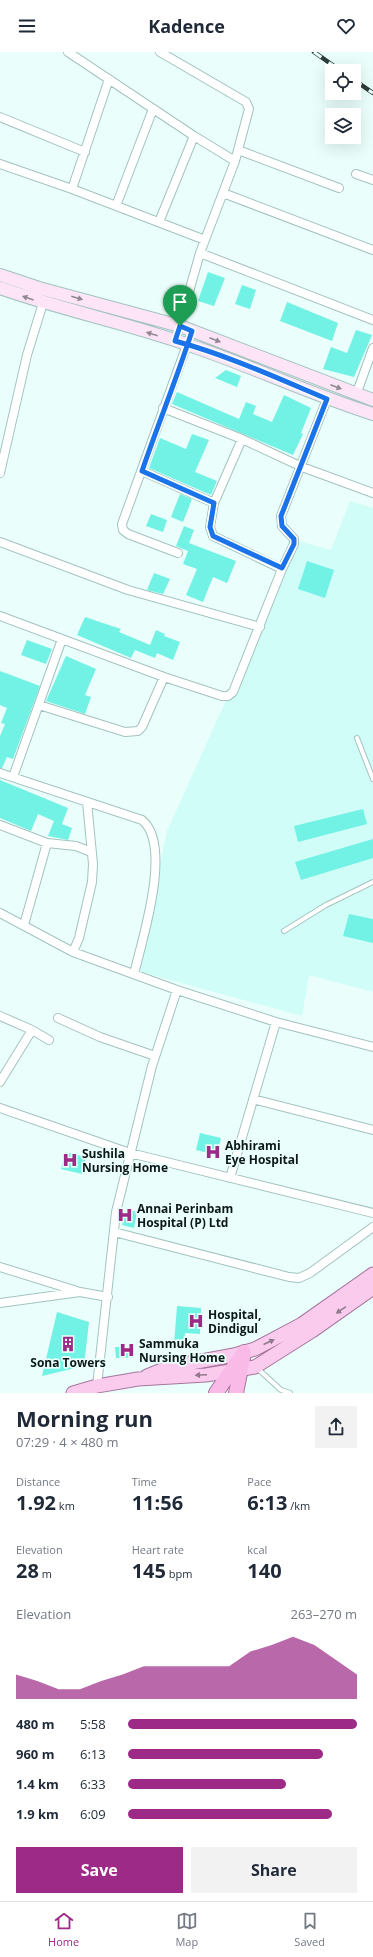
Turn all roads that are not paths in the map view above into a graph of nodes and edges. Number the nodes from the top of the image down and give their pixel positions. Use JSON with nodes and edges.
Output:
{"nodes":[{"id":1,"x":68,"y":52,"type":"edge"},
{"id":2,"x":160,"y":52,"type":"edge"},
{"id":3,"x":109,"y":79,"type":"junction"},
{"id":4,"x":153,"y":109,"type":"junction"},
{"id":5,"x":0,"y":117,"type":"edge"},
{"id":6,"x":194,"y":136,"type":"junction"},
{"id":7,"x":238,"y":150,"type":"junction"},
{"id":8,"x":85,"y":152,"type":"junction"},
{"id":9,"x":235,"y":161,"type":"junction"},
{"id":10,"x":0,"y":164,"type":"edge"},
{"id":11,"x":356,"y":174,"type":"dead end"},
{"id":12,"x":373,"y":180,"type":"edge"},
{"id":13,"x":339,"y":188,"type":"dead end"},
{"id":14,"x":72,"y":189,"type":"junction"},
{"id":15,"x":223,"y":193,"type":"junction"},
{"id":16,"x":116,"y":206,"type":"junction"},
{"id":17,"x":159,"y":222,"type":"junction"},
{"id":18,"x":205,"y":240,"type":"junction"},
{"id":19,"x":373,"y":250,"type":"edge"},
{"id":20,"x":200,"y":253,"type":"junction"},
{"id":21,"x":0,"y":274,"type":"edge"},
{"id":22,"x":0,"y":288,"type":"edge"},
{"id":23,"x":44,"y":303,"type":"junction"},
{"id":24,"x":373,"y":320,"type":"edge"},
{"id":25,"x":180,"y":326,"type":"junction"},
{"id":26,"x":192,"y":331,"type":"junction"},
{"id":27,"x":175,"y":341,"type":"junction"},
{"id":28,"x":187,"y":344,"type":"junction"},
{"id":29,"x":373,"y":348,"type":"edge"},
{"id":30,"x":356,"y":395,"type":"junction"},
{"id":31,"x":327,"y":399,"type":"junction"},
{"id":32,"x":373,"y":400,"type":"edge"},
{"id":33,"x":163,"y":408,"type":"junction"},
{"id":34,"x":373,"y":414,"type":"edge"},
{"id":35,"x":242,"y":439,"type":"junction"},
{"id":36,"x":302,"y":467,"type":"junction"},
{"id":37,"x":142,"y":471,"type":"junction"},
{"id":38,"x":0,"y":473,"type":"edge"},
{"id":39,"x":373,"y":493,"type":"edge"},
{"id":40,"x":214,"y":503,"type":"junction"},
{"id":41,"x":0,"y":542,"type":"edge"},
{"id":42,"x":178,"y":553,"type":"dead end"},
{"id":43,"x":282,"y":568,"type":"junction"},
{"id":44,"x":0,"y":616,"type":"edge"},
{"id":45,"x":260,"y":627,"type":"junction"},
{"id":46,"x":62,"y":640,"type":"junction"},
{"id":47,"x":164,"y":677,"type":"junction"},
{"id":48,"x":39,"y":705,"type":"junction"},
{"id":49,"x":358,"y":738,"type":"dead end"},
{"id":50,"x":0,"y":773,"type":"edge"},
{"id":51,"x":13,"y":777,"type":"junction"},
{"id":52,"x":373,"y":778,"type":"edge"},
{"id":53,"x":87,"y":802,"type":"junction"},
{"id":54,"x":0,"y":825,"type":"edge"},
{"id":55,"x":47,"y":843,"type":"junction"},
{"id":56,"x":91,"y":852,"type":"junction"},
{"id":57,"x":373,"y":882,"type":"edge"},
{"id":58,"x":0,"y":913,"type":"edge"},
{"id":59,"x":24,"y":925,"type":"junction"},
{"id":60,"x":284,"y":931,"type":"dead end"},
{"id":61,"x":73,"y":952,"type":"junction"},
{"id":62,"x":134,"y":974,"type":"junction"},
{"id":63,"x":177,"y":990,"type":"junction"},
{"id":64,"x":0,"y":1016,"type":"edge"},
{"id":65,"x":58,"y":1018,"type":"dead end"},
{"id":66,"x":276,"y":1022,"type":"junction"},
{"id":67,"x":32,"y":1030,"type":"junction"},
{"id":68,"x":49,"y":1040,"type":"dead end"},
{"id":69,"x":373,"y":1047,"type":"edge"},
{"id":70,"x":156,"y":1056,"type":"junction"},
{"id":71,"x":0,"y":1082,"type":"edge"},
{"id":72,"x":253,"y":1099,"type":"junction"},
{"id":73,"x":0,"y":1108,"type":"edge"},
{"id":74,"x":373,"y":1130,"type":"edge"},
{"id":75,"x":130,"y":1153,"type":"junction"},
{"id":76,"x":230,"y":1178,"type":"junction"},
{"id":77,"x":373,"y":1213,"type":"edge"},
{"id":78,"x":373,"y":1227,"type":"edge"},
{"id":79,"x":114,"y":1232,"type":"junction"},
{"id":80,"x":0,"y":1267,"type":"edge"},
{"id":81,"x":373,"y":1274,"type":"edge"},
{"id":82,"x":373,"y":1288,"type":"edge"},
{"id":83,"x":80,"y":1292,"type":"junction"},
{"id":84,"x":108,"y":1297,"type":"junction"},
{"id":85,"x":0,"y":1303,"type":"edge"},
{"id":86,"x":244,"y":1352,"type":"junction"},
{"id":87,"x":242,"y":1370,"type":"junction"},
{"id":88,"x":138,"y":1379,"type":"junction"},
{"id":89,"x":97,"y":1386,"type":"junction"},
{"id":90,"x":73,"y":1393,"type":"edge"},
{"id":91,"x":216,"y":1393,"type":"edge"},
{"id":92,"x":236,"y":1393,"type":"edge"},
{"id":93,"x":290,"y":1393,"type":"edge"}],
"edges":[{"from":1,"to":3,"type":"street"},
{"from":2,"to":7,"type":"street"},
{"from":3,"to":4,"type":"street"},
{"from":3,"to":8,"type":"street"},
{"from":4,"to":6,"type":"street"},
{"from":4,"to":16,"type":"street"},
{"from":5,"to":8,"type":"street"},
{"from":6,"to":9,"type":"street"},
{"from":6,"to":17,"type":"street"},
{"from":7,"to":9,"type":"street"},
{"from":7,"to":13,"type":"street"},
{"from":8,"to":14,"type":"street"},
{"from":9,"to":15,"type":"street"},
{"from":10,"to":14,"type":"street"},
{"from":11,"to":12,"type":"street"},
{"from":14,"to":16,"type":"street"},
{"from":15,"to":18,"type":"street"},
{"from":15,"to":19,"type":"street"},
{"from":16,"to":17,"type":"street"},
{"from":17,"to":18,"type":"street"},
{"from":18,"to":20,"type":"street"},
{"from":20,"to":24,"type":"street"},
{"from":20,"to":25,"type":"street"},
{"from":21,"to":25,"type":"main road","one_way":true},
{"from":23,"to":22,"type":"main road","one_way":true},
{"from":27,"to":23,"type":"main road","one_way":true},
{"from":23,"to":38,"type":"street"},
{"from":25,"to":26,"type":"main road"},
{"from":25,"to":27,"type":"street"},
{"from":26,"to":28,"type":"street"},
{"from":26,"to":30,"type":"main road","one_way":true},
{"from":27,"to":28,"type":"main road"},
{"from":28,"to":31,"type":"main road"},
{"from":28,"to":33,"type":"street"},
{"from":29,"to":30,"type":"street"},
{"from":30,"to":32,"type":"main road"},
{"from":31,"to":34,"type":"main road"},
{"from":31,"to":36,"type":"street"},
{"from":33,"to":35,"type":"street"},
{"from":33,"to":37,"type":"street"},
{"from":35,"to":36,"type":"street"},
{"from":35,"to":40,"type":"street"},
{"from":36,"to":39,"type":"street"},
{"from":36,"to":43,"type":"street"},
{"from":37,"to":40,"type":"street"},
{"from":37,"to":42,"type":"street"},
{"from":40,"to":43,"type":"street"},
{"from":41,"to":45,"type":"street"},
{"from":43,"to":45,"type":"street"},
{"from":44,"to":46,"type":"street"},
{"from":45,"to":47,"type":"street"},
{"from":46,"to":47,"type":"street"},
{"from":46,"to":48,"type":"street"},
{"from":47,"to":48,"type":"street"},
{"from":48,"to":51,"type":"street"},
{"from":49,"to":52,"type":"lane"},
{"from":50,"to":51,"type":"street"},
{"from":51,"to":53,"type":"street"},
{"from":53,"to":56,"type":"street"},
{"from":53,"to":62,"type":"street"},
{"from":54,"to":55,"type":"street"},
{"from":55,"to":56,"type":"street"},
{"from":55,"to":59,"type":"street"},
{"from":56,"to":61,"type":"street"},
{"from":57,"to":60,"type":"lane"},
{"from":58,"to":59,"type":"street"},
{"from":59,"to":61,"type":"street"},
{"from":61,"to":62,"type":"street"},
{"from":62,"to":63,"type":"street"},
{"from":63,"to":66,"type":"street"},
{"from":63,"to":70,"type":"street"},
{"from":64,"to":67,"type":"street"},
{"from":65,"to":70,"type":"street"},
{"from":66,"to":69,"type":"street"},
{"from":66,"to":72,"type":"street"},
{"from":67,"to":68,"type":"street"},
{"from":67,"to":71,"type":"street"},
{"from":70,"to":75,"type":"street"},
{"from":72,"to":74,"type":"street"},
{"from":72,"to":76,"type":"street"},
{"from":73,"to":75,"type":"street"},
{"from":75,"to":76,"type":"street"},
{"from":75,"to":79,"type":"street"},
{"from":76,"to":77,"type":"street"},
{"from":78,"to":79,"type":"street"},
{"from":79,"to":84,"type":"street"},
{"from":80,"to":83,"type":"street"},
{"from":86,"to":81,"type":"main road","one_way":true},
{"from":82,"to":87,"type":"main road","one_way":true},
{"from":83,"to":84,"type":"street"},
{"from":83,"to":85,"type":"street"},
{"from":84,"to":89,"type":"street"},
{"from":86,"to":87,"type":"highway"},
{"from":86,"to":88,"type":"main road"},
{"from":87,"to":88,"type":"main road","one_way":true},
{"from":87,"to":91,"type":"highway"},
{"from":87,"to":92,"type":"highway"},
{"from":87,"to":93,"type":"lane"},
{"from":88,"to":89,"type":"main road"},
{"from":89,"to":90,"type":"main road"}]}
